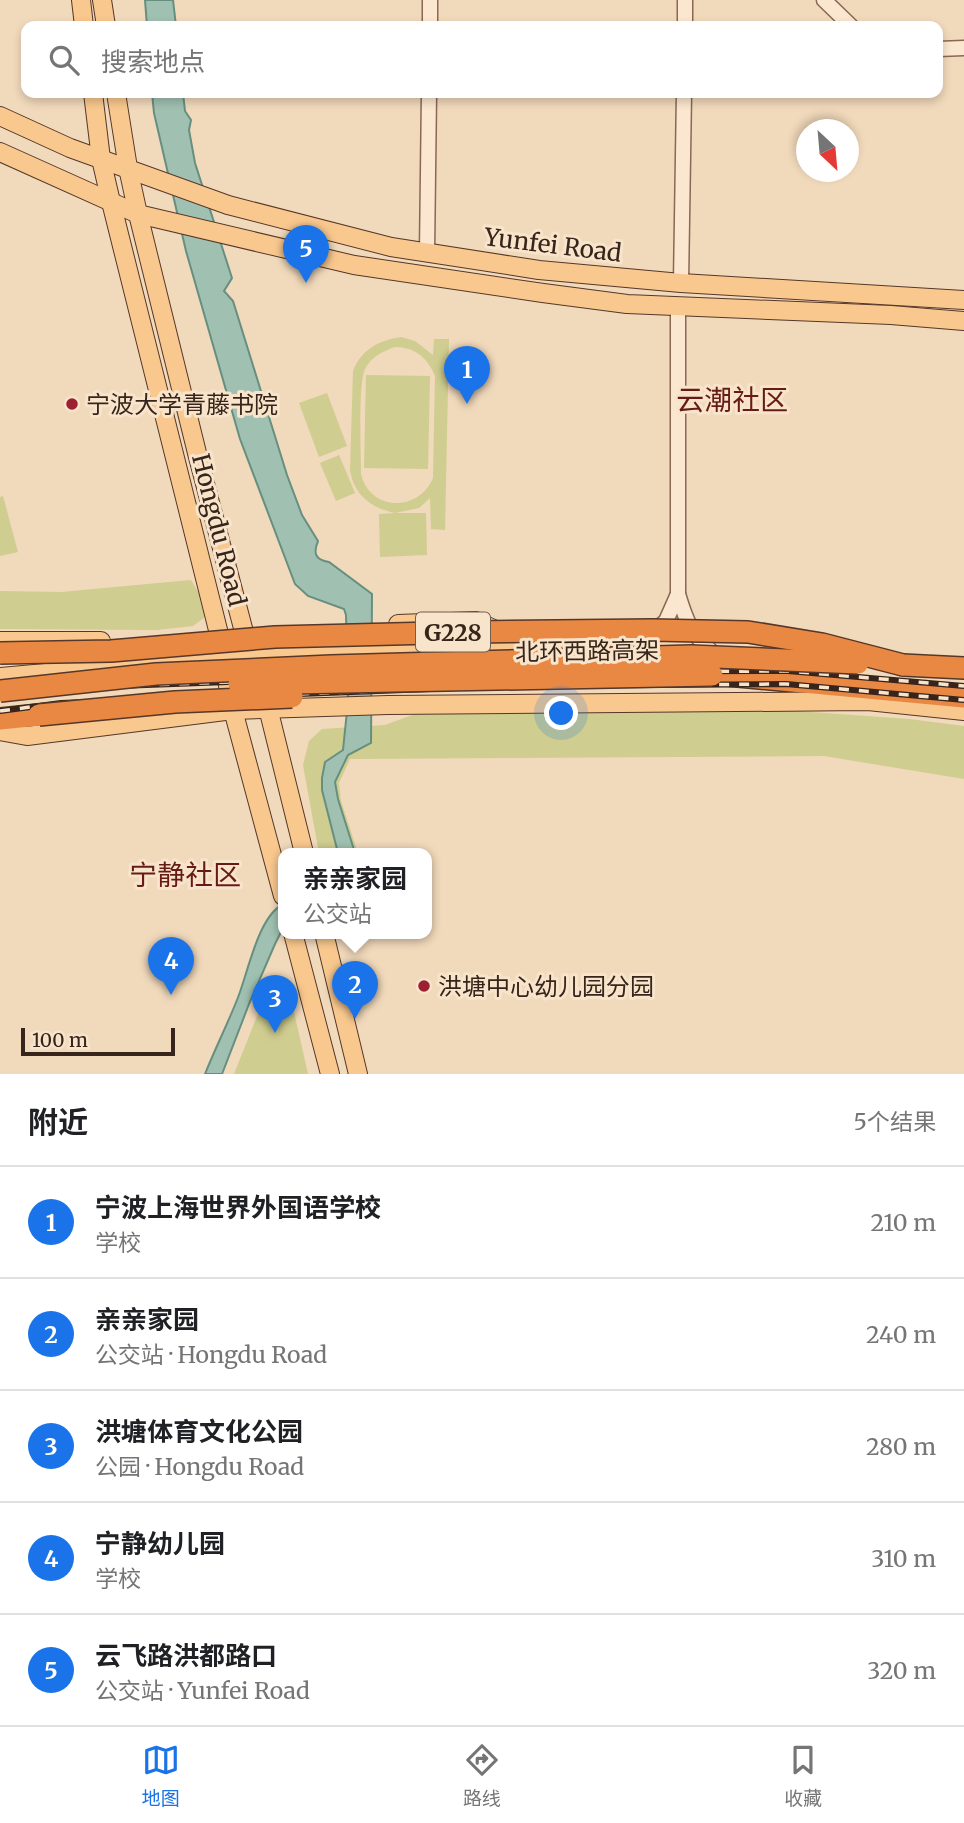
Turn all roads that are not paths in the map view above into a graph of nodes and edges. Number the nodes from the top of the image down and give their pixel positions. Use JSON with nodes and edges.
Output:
{"nodes":[{"id":1,"x":81,"y":0,"type":"edge"},
{"id":2,"x":102,"y":0,"type":"edge"},
{"id":3,"x":430,"y":0,"type":"edge"},
{"id":4,"x":685,"y":0,"type":"edge"},
{"id":5,"x":824,"y":0,"type":"edge"},
{"id":6,"x":83,"y":21,"type":"edge"},
{"id":7,"x":105,"y":21,"type":"edge"},
{"id":8,"x":430,"y":21,"type":"edge"},
{"id":9,"x":685,"y":21,"type":"edge"},
{"id":10,"x":846,"y":21,"type":"edge"},
{"id":11,"x":964,"y":48,"type":"edge"},
{"id":12,"x":943,"y":50,"type":"edge"},
{"id":13,"x":94,"y":98,"type":"edge"},
{"id":14,"x":117,"y":98,"type":"edge"},
{"id":15,"x":429,"y":98,"type":"edge"},
{"id":16,"x":684,"y":98,"type":"edge"},
{"id":17,"x":0,"y":116,"type":"edge"},
{"id":18,"x":0,"y":152,"type":"edge"},
{"id":19,"x":102,"y":159,"type":"junction"},
{"id":20,"x":128,"y":168,"type":"junction"},
{"id":21,"x":111,"y":202,"type":"junction"},
{"id":22,"x":138,"y":214,"type":"junction"},
{"id":23,"x":427,"y":253,"type":"junction"},
{"id":24,"x":681,"y":283,"type":"junction"},
{"id":25,"x":964,"y":300,"type":"edge"},
{"id":26,"x":678,"y":306,"type":"junction"},
{"id":27,"x":964,"y":321,"type":"edge"},
{"id":28,"x":678,"y":594,"type":"junction"},
{"id":29,"x":244,"y":632,"type":"junction"},
{"id":30,"x":219,"y":634,"type":"junction"},
{"id":31,"x":0,"y":640,"type":"edge"},
{"id":32,"x":538,"y":649,"type":"junction"},
{"id":33,"x":111,"y":650,"type":"junction"},
{"id":34,"x":617,"y":650,"type":"junction"},
{"id":35,"x":0,"y":653,"type":"edge"},
{"id":36,"x":714,"y":654,"type":"junction"},
{"id":37,"x":222,"y":657,"type":"junction"},
{"id":38,"x":251,"y":657,"type":"junction"},
{"id":39,"x":0,"y":663,"type":"edge"},
{"id":40,"x":902,"y":664,"type":"junction"},
{"id":41,"x":964,"y":668,"type":"edge"},
{"id":42,"x":712,"y":675,"type":"junction"},
{"id":43,"x":0,"y":677,"type":"edge"},
{"id":44,"x":964,"y":677,"type":"edge"},
{"id":45,"x":0,"y":691,"type":"edge"},
{"id":46,"x":964,"y":697,"type":"edge"},
{"id":47,"x":0,"y":701,"type":"edge"},
{"id":48,"x":269,"y":709,"type":"junction"},
{"id":49,"x":233,"y":710,"type":"junction"},
{"id":50,"x":964,"y":711,"type":"edge"},
{"id":51,"x":0,"y":719,"type":"edge"},
{"id":52,"x":0,"y":732,"type":"edge"},
{"id":53,"x":303,"y":848,"type":"edge"},
{"id":54,"x":278,"y":879,"type":"edge"},
{"id":55,"x":295,"y":939,"type":"edge"},
{"id":56,"x":325,"y":939,"type":"edge"},
{"id":57,"x":330,"y":1074,"type":"edge"},
{"id":58,"x":358,"y":1074,"type":"edge"}],
"edges":[{"from":1,"to":6,"type":"main road"},
{"from":2,"to":7,"type":"main road"},
{"from":3,"to":8,"type":"street"},
{"from":4,"to":9,"type":"street"},
{"from":5,"to":10,"type":"street"},
{"from":11,"to":12,"type":"street"},
{"from":13,"to":19,"type":"main road","name":"Hongdu Road"},
{"from":14,"to":20,"type":"main road","name":"Hongdu Road"},
{"from":15,"to":23,"type":"street"},
{"from":16,"to":24,"type":"street"},
{"from":17,"to":19,"type":"main road"},
{"from":18,"to":21,"type":"main road"},
{"from":19,"to":20,"type":"main road"},
{"from":19,"to":21,"type":"main road","name":"Hongdu Road"},
{"from":20,"to":22,"type":"main road","name":"Hongdu Road"},
{"from":20,"to":23,"type":"main road","name":"Yunfei Road"},
{"from":21,"to":22,"type":"main road"},
{"from":21,"to":30,"type":"main road","name":"Hongdu Road"},
{"from":22,"to":26,"type":"main road","name":"Yunfei Road"},
{"from":22,"to":29,"type":"main road","name":"Hongdu Road"},
{"from":23,"to":24,"type":"main road","name":"Yunfei Road"},
{"from":24,"to":25,"type":"main road","name":"Yunfei Road"},
{"from":26,"to":27,"type":"main road","name":"Yunfei Road"},
{"from":26,"to":28,"type":"street"},
{"from":28,"to":34,"type":"street"},
{"from":28,"to":36,"type":"street"},
{"from":29,"to":30,"type":"main road"},
{"from":29,"to":32,"type":"main road"},
{"from":29,"to":38,"type":"main road","name":"Hongdu Road"},
{"from":30,"to":31,"type":"main road"},
{"from":30,"to":37,"type":"main road","name":"Hongdu Road"},
{"from":32,"to":34,"type":"main road"},
{"from":32,"to":38,"type":"main road"},
{"from":33,"to":35,"type":"highway","number":"G228","bridge":true},
{"from":33,"to":39,"type":"highway","bridge":true},
{"from":33,"to":40,"type":"highway","number":"G228","bridge":true},
{"from":34,"to":36,"type":"main road"},
{"from":36,"to":44,"type":"main road"},
{"from":37,"to":38,"type":"main road"},
{"from":37,"to":43,"type":"main road"},
{"from":37,"to":49,"type":"main road","name":"Hongdu Road"},
{"from":38,"to":48,"type":"main road","name":"Hongdu Road"},
{"from":40,"to":41,"type":"highway","name":"北环西路高架","number":"G228"},
{"from":40,"to":45,"type":"highway","name":"北环西路高架","bridge":true},
{"from":42,"to":46,"type":"highway","name":"北环西路高架"},
{"from":42,"to":47,"type":"highway","name":"北环西路高架","bridge":true},
{"from":42,"to":51,"type":"highway","bridge":true},
{"from":48,"to":49,"type":"main road"},
{"from":48,"to":50,"type":"main road"},
{"from":48,"to":53,"type":"main road","name":"Hongdu Road"},
{"from":49,"to":52,"type":"main road"},
{"from":49,"to":54,"type":"main road","name":"Hongdu Road"},
{"from":55,"to":57,"type":"main road"},
{"from":56,"to":58,"type":"main road"}]}
